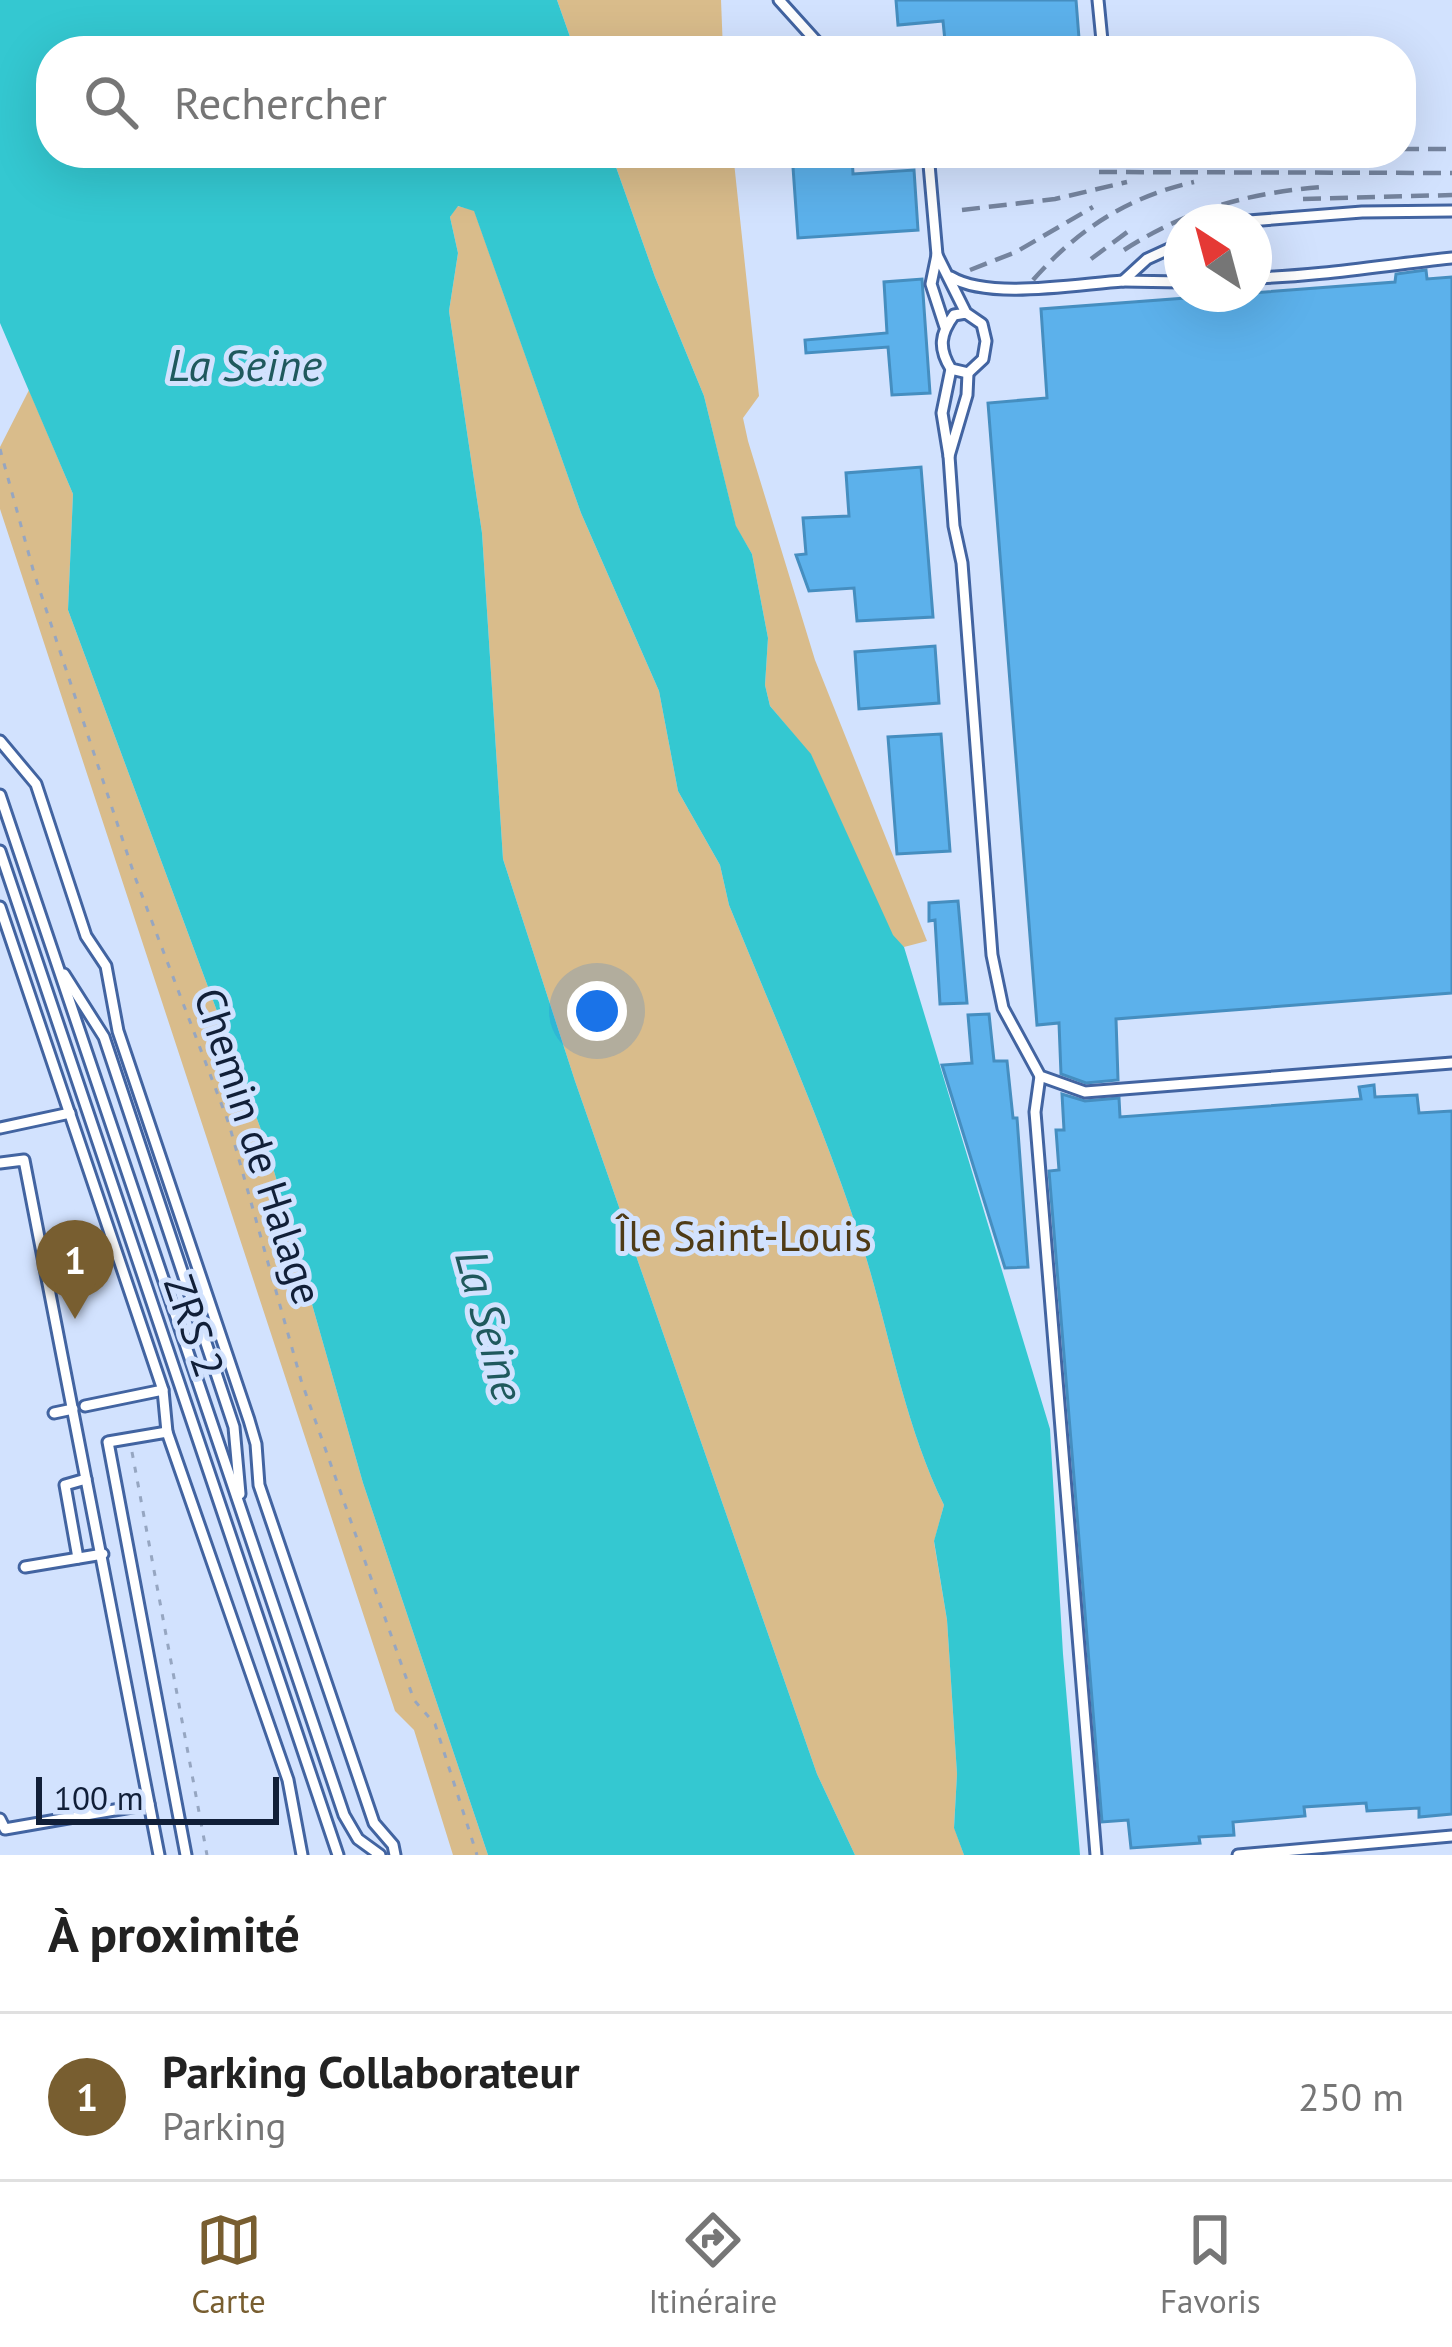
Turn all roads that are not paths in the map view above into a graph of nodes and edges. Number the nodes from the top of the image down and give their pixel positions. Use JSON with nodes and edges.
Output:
{"nodes":[{"id":1,"x":779,"y":0,"type":"edge"},
{"id":2,"x":1098,"y":0,"type":"edge"},
{"id":3,"x":812,"y":36,"type":"edge"},
{"id":4,"x":1101,"y":36,"type":"edge"},
{"id":5,"x":929,"y":168,"type":"edge"},
{"id":6,"x":1452,"y":211,"type":"edge"},
{"id":7,"x":1272,"y":219,"type":"edge"},
{"id":8,"x":1164,"y":251,"type":"edge"},
{"id":9,"x":937,"y":255,"type":"junction"},
{"id":10,"x":1452,"y":258,"type":"edge"},
{"id":11,"x":949,"y":275,"type":"junction"},
{"id":12,"x":1272,"y":277,"type":"edge"},
{"id":13,"x":1123,"y":281,"type":"junction"},
{"id":14,"x":1164,"y":281,"type":"edge"},
{"id":15,"x":966,"y":313,"type":"junction"},
{"id":16,"x":945,"y":327,"type":"junction"},
{"id":17,"x":951,"y":368,"type":"junction"},
{"id":18,"x":968,"y":373,"type":"junction"},
{"id":19,"x":950,"y":456,"type":"junction"},
{"id":20,"x":0,"y":741,"type":"edge"},
{"id":21,"x":0,"y":795,"type":"edge"},
{"id":22,"x":0,"y":851,"type":"edge"},
{"id":23,"x":0,"y":907,"type":"edge"},
{"id":24,"x":57,"y":963,"type":"junction"},
{"id":25,"x":1452,"y":1064,"type":"edge"},
{"id":26,"x":1040,"y":1076,"type":"junction"},
{"id":27,"x":70,"y":1113,"type":"junction"},
{"id":28,"x":0,"y":1128,"type":"edge"},
{"id":29,"x":0,"y":1163,"type":"edge"},
{"id":30,"x":163,"y":1390,"type":"junction"},
{"id":31,"x":79,"y":1408,"type":"junction"},
{"id":32,"x":54,"y":1413,"type":"dead end"},
{"id":33,"x":167,"y":1432,"type":"junction"},
{"id":34,"x":86,"y":1479,"type":"junction"},
{"id":35,"x":240,"y":1506,"type":"junction"},
{"id":36,"x":104,"y":1554,"type":"junction"},
{"id":37,"x":77,"y":1558,"type":"junction"},
{"id":38,"x":25,"y":1567,"type":"dead end"},
{"id":39,"x":148,"y":1804,"type":"junction"},
{"id":40,"x":0,"y":1819,"type":"edge"},
{"id":41,"x":1452,"y":1836,"type":"edge"},
{"id":42,"x":159,"y":1855,"type":"edge"},
{"id":43,"x":186,"y":1855,"type":"edge"},
{"id":44,"x":302,"y":1855,"type":"edge"},
{"id":45,"x":335,"y":1855,"type":"edge"},
{"id":46,"x":380,"y":1855,"type":"edge"},
{"id":47,"x":395,"y":1855,"type":"edge"},
{"id":48,"x":1096,"y":1855,"type":"edge"},
{"id":49,"x":1238,"y":1855,"type":"edge"}],
"edges":[{"from":1,"to":3,"type":"lane"},
{"from":2,"to":4,"type":"lane"},
{"from":5,"to":9,"type":"lane"},
{"from":6,"to":7,"type":"lane"},
{"from":8,"to":13,"type":"lane"},
{"from":9,"to":11,"type":"lane"},
{"from":9,"to":16,"type":"lane"},
{"from":10,"to":12,"type":"lane"},
{"from":11,"to":13,"type":"lane"},
{"from":11,"to":15,"type":"lane"},
{"from":13,"to":14,"type":"lane"},
{"from":15,"to":16,"type":"lane"},
{"from":15,"to":18,"type":"lane"},
{"from":16,"to":17,"type":"lane"},
{"from":17,"to":18,"type":"lane"},
{"from":17,"to":19,"type":"lane"},
{"from":18,"to":19,"type":"lane"},
{"from":19,"to":26,"type":"lane"},
{"from":20,"to":47,"type":"lane"},
{"from":21,"to":24,"type":"lane","name":"ZRS 2"},
{"from":22,"to":45,"type":"lane","name":"ZRS 2"},
{"from":23,"to":27,"type":"lane"},
{"from":24,"to":35,"type":"lane","name":"ZRS 2"},
{"from":24,"to":35,"type":"lane","name":"ZRS 2"},
{"from":25,"to":26,"type":"lane"},
{"from":26,"to":48,"type":"lane"},
{"from":27,"to":28,"type":"lane"},
{"from":27,"to":30,"type":"lane"},
{"from":29,"to":31,"type":"lane"},
{"from":30,"to":31,"type":"lane"},
{"from":30,"to":33,"type":"lane"},
{"from":31,"to":32,"type":"lane"},
{"from":31,"to":34,"type":"lane"},
{"from":33,"to":43,"type":"lane"},
{"from":33,"to":44,"type":"lane"},
{"from":34,"to":36,"type":"lane"},
{"from":34,"to":37,"type":"lane"},
{"from":35,"to":46,"type":"lane","name":"ZRS 2"},
{"from":36,"to":37,"type":"lane"},
{"from":36,"to":39,"type":"lane"},
{"from":37,"to":38,"type":"lane"},
{"from":39,"to":40,"type":"lane"},
{"from":39,"to":42,"type":"lane"},
{"from":41,"to":49,"type":"lane"}]}
